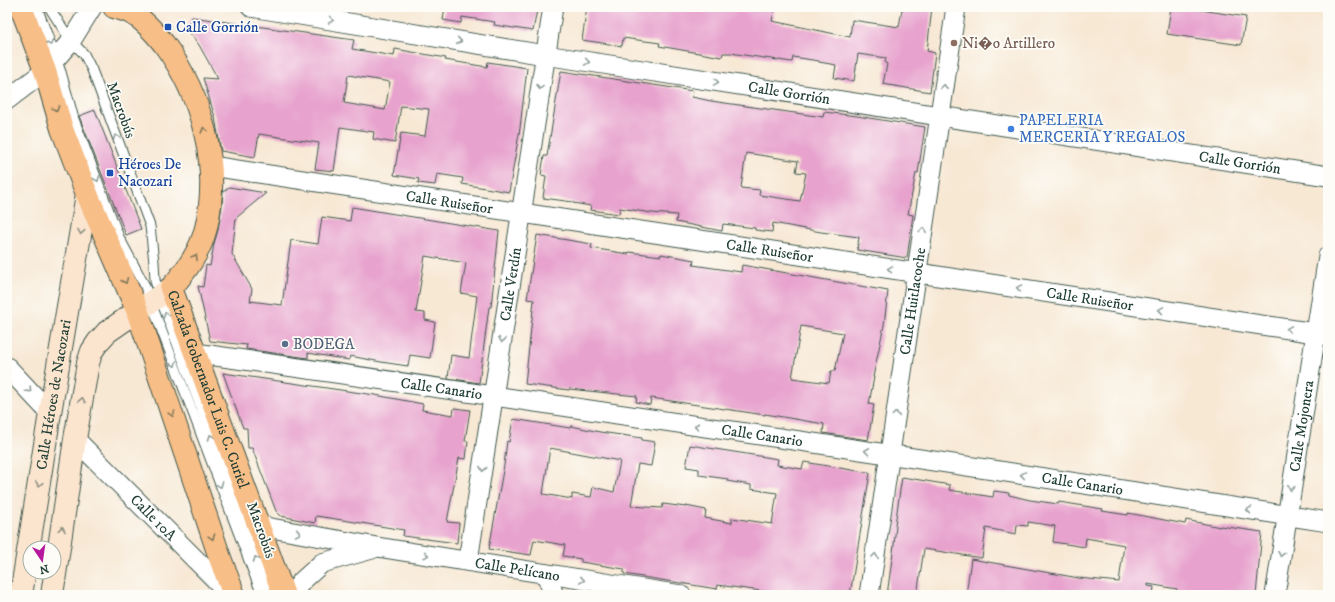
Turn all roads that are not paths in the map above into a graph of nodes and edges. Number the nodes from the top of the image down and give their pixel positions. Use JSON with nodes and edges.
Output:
{"nodes":[{"id":1,"x":21,"y":7,"type":"edge"},
{"id":2,"x":37,"y":7,"type":"edge"},
{"id":3,"x":49,"y":7,"type":"edge"},
{"id":4,"x":92,"y":7,"type":"edge"},
{"id":5,"x":251,"y":7,"type":"edge"},
{"id":6,"x":552,"y":7,"type":"edge"},
{"id":7,"x":956,"y":7,"type":"edge"},
{"id":8,"x":126,"y":9,"type":"edge"},
{"id":9,"x":71,"y":41,"type":"junction"},
{"id":10,"x":545,"y":55,"type":"junction"},
{"id":11,"x":51,"y":65,"type":"junction"},
{"id":12,"x":7,"y":100,"type":"edge"},
{"id":13,"x":940,"y":116,"type":"junction"},
{"id":14,"x":211,"y":166,"type":"junction"},
{"id":15,"x":1328,"y":176,"type":"edge"},
{"id":16,"x":87,"y":194,"type":"junction"},
{"id":17,"x":521,"y":213,"type":"junction"},
{"id":18,"x":1328,"y":256,"type":"edge"},
{"id":19,"x":917,"y":273,"type":"junction"},
{"id":20,"x":154,"y":299,"type":"junction"},
{"id":21,"x":1322,"y":334,"type":"edge"},
{"id":22,"x":195,"y":353,"type":"junction"},
{"id":23,"x":7,"y":367,"type":"edge"},
{"id":24,"x":494,"y":395,"type":"junction"},
{"id":25,"x":50,"y":412,"type":"junction"},
{"id":26,"x":76,"y":439,"type":"junction"},
{"id":27,"x":890,"y":454,"type":"junction"},
{"id":28,"x":1287,"y":516,"type":"junction"},
{"id":29,"x":1328,"y":522,"type":"edge"},
{"id":30,"x":260,"y":526,"type":"junction"},
{"id":31,"x":377,"y":547,"type":"junction"},
{"id":32,"x":468,"y":561,"type":"junction"},
{"id":33,"x":546,"y":574,"type":"junction"},
{"id":34,"x":21,"y":595,"type":"edge"},
{"id":35,"x":52,"y":595,"type":"edge"},
{"id":36,"x":231,"y":595,"type":"edge"},
{"id":37,"x":234,"y":595,"type":"edge"},
{"id":38,"x":262,"y":595,"type":"edge"},
{"id":39,"x":270,"y":595,"type":"edge"},
{"id":40,"x":284,"y":595,"type":"edge"},
{"id":41,"x":291,"y":595,"type":"edge"},
{"id":42,"x":554,"y":595,"type":"edge"},
{"id":43,"x":681,"y":595,"type":"edge"},
{"id":44,"x":869,"y":595,"type":"edge"},
{"id":45,"x":1275,"y":595,"type":"edge"}],
"edges":[{"from":1,"to":11,"type":"main road","name":"Calzada Gobernador Luis C. Curiel"},
{"from":2,"to":11,"type":"lane","name":"Macrobús","one_way":true},
{"from":3,"to":9,"type":"lane","name":"Macrobús"},
{"from":4,"to":9,"type":"street"},
{"from":5,"to":10,"type":"street","name":"Calle Gorrión","one_way":true},
{"from":6,"to":10,"type":"street","name":"Calle Verdín"},
{"from":13,"to":7,"type":"street","name":"Calle Huitlacoche","one_way":true},
{"from":14,"to":8,"type":"main road","name":"Calzada Gobernador Luis C. Curiel","one_way":true},
{"from":9,"to":11,"type":"street"},
{"from":20,"to":9,"type":"lane","name":"Macrobús","one_way":true},
{"from":10,"to":13,"type":"street","name":"Calle Gorrión","one_way":true},
{"from":10,"to":17,"type":"street","name":"Calle Verdín","one_way":true},
{"from":11,"to":12,"type":"street"},
{"from":11,"to":16,"type":"main road","name":"Calzada Gobernador Luis C. Curiel","one_way":true},
{"from":11,"to":20,"type":"lane","name":"Macrobús","one_way":true},
{"from":13,"to":15,"type":"street","name":"Calle Gorrión"},
{"from":19,"to":13,"type":"street","name":"Calle Huitlacoche","one_way":true},
{"from":14,"to":17,"type":"street","name":"Calle Ruiseñor"},
{"from":20,"to":14,"type":"main road","name":"Calzada Gobernador Luis C. Curiel","one_way":true},
{"from":16,"to":20,"type":"main road","name":"Calzada Gobernador Luis C. Curiel","one_way":true},
{"from":16,"to":25,"type":"main road","name":"Calle Héroes de Nacozari","one_way":true},
{"from":19,"to":17,"type":"street","name":"Calle Ruiseñor","one_way":true},
{"from":17,"to":24,"type":"street","name":"Calle Verdín","one_way":true},
{"from":18,"to":21,"type":"street","name":"Calle Mojonera"},
{"from":21,"to":19,"type":"street","name":"Calle Ruiseñor","one_way":true},
{"from":27,"to":19,"type":"street","name":"Calle Huitlacoche","one_way":true},
{"from":20,"to":22,"type":"main road","name":"Calzada Gobernador Luis C. Curiel"},
{"from":26,"to":20,"type":"main road","name":"Calle Héroes de Nacozari","one_way":true},
{"from":20,"to":37,"type":"main road","name":"Calzada Gobernador Luis C. Curiel","one_way":true},
{"from":20,"to":38,"type":"lane","name":"Macrobús","one_way":true},
{"from":39,"to":20,"type":"lane","name":"Macrobús","one_way":true},
{"from":21,"to":28,"type":"street","name":"Calle Mojonera","one_way":true},
{"from":22,"to":24,"type":"street","name":"Calle Canario"},
{"from":22,"to":30,"type":"main road","name":"Calzada Gobernador Luis C. Curiel"},
{"from":23,"to":25,"type":"street","one_way":true},
{"from":27,"to":24,"type":"street","name":"Calle Canario","one_way":true},
{"from":24,"to":32,"type":"street","name":"Calle Verdín","one_way":true},
{"from":25,"to":34,"type":"main road","name":"Calle Héroes de Nacozari","one_way":true},
{"from":35,"to":26,"type":"main road","name":"Calle Héroes de Nacozari","one_way":true},
{"from":26,"to":36,"type":"street","name":"Calle 10A"},
{"from":28,"to":27,"type":"street","name":"Calle Canario","one_way":true},
{"from":44,"to":27,"type":"street","name":"Calle Huitlacoche","one_way":true},
{"from":28,"to":29,"type":"street","name":"Calle Canario"},
{"from":28,"to":45,"type":"street","name":"Calle Mojonera","one_way":true},
{"from":30,"to":31,"type":"street","name":"Calle Pelícano","one_way":true},
{"from":30,"to":40,"type":"main road","name":"Calzada Gobernador Luis C. Curiel"},
{"from":31,"to":32,"type":"street","name":"Calle Pelícano","one_way":true},
{"from":31,"to":41,"type":"street","name":"Calle Pelícano"},
{"from":32,"to":33,"type":"street","name":"Calle Pelícano"},
{"from":33,"to":42,"type":"street"},
{"from":33,"to":43,"type":"street","name":"Calle Pelícano","one_way":true}]}
